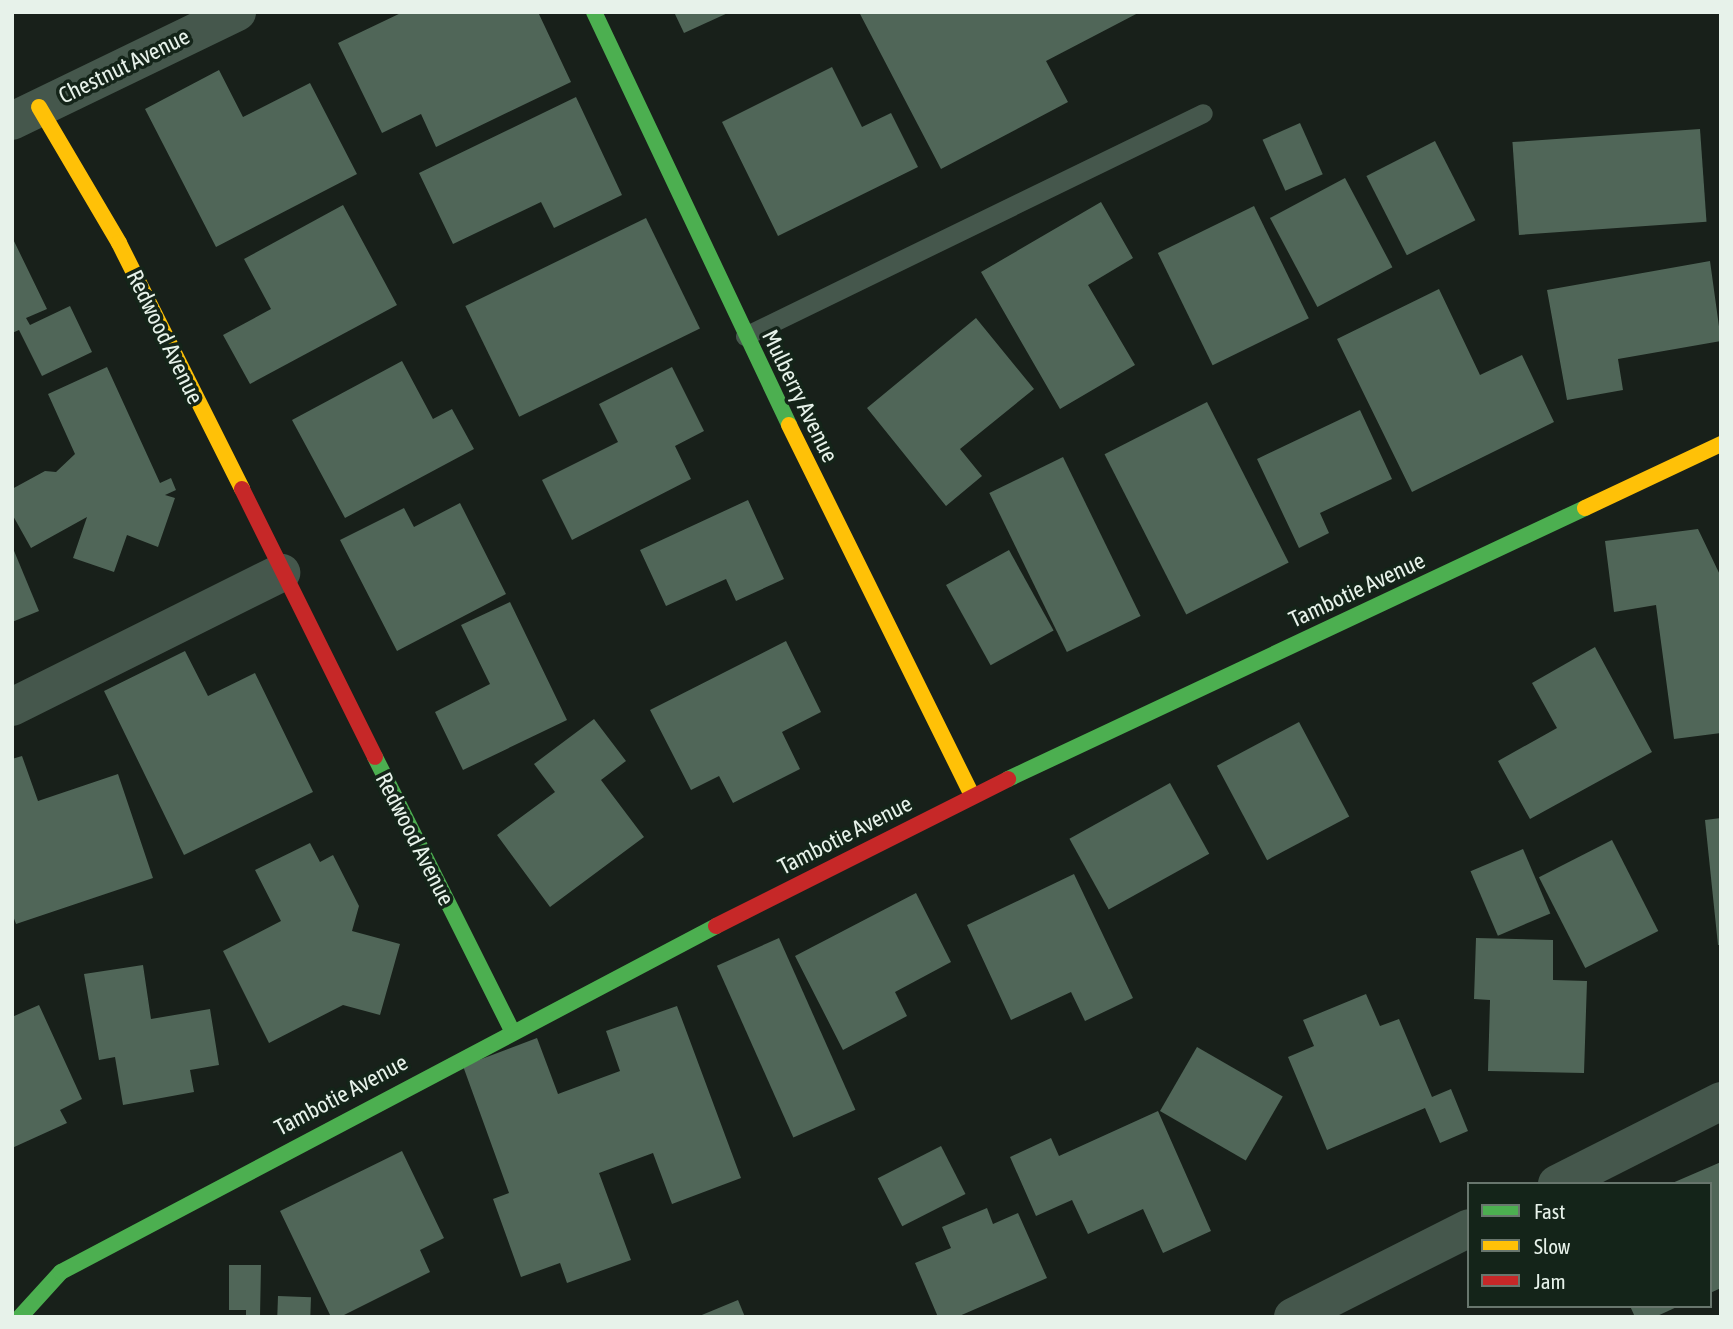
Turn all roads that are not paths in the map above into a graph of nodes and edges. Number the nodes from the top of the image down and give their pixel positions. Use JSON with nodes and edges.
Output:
{"nodes":[{"id":1,"x":237,"y":12,"type":"edge"},
{"id":2,"x":594,"y":12,"type":"edge"},
{"id":3,"x":1203,"y":113,"type":"dead end"},
{"id":4,"x":26,"y":114,"type":"edge"},
{"id":5,"x":745,"y":336,"type":"junction"},
{"id":6,"x":1721,"y":444,"type":"edge"},
{"id":7,"x":281,"y":573,"type":"junction"},
{"id":8,"x":12,"y":707,"type":"edge"},
{"id":9,"x":972,"y":796,"type":"junction"},
{"id":10,"x":512,"y":1030,"type":"junction"},
{"id":11,"x":1721,"y":1101,"type":"edge"},
{"id":12,"x":1561,"y":1182,"type":"edge"},
{"id":13,"x":1467,"y":1229,"type":"edge"},
{"id":14,"x":20,"y":1317,"type":"edge"},
{"id":15,"x":1293,"y":1317,"type":"edge"}],
"edges":[{"from":1,"to":4,"type":"street","name":"Chestnut Avenue"},
{"from":2,"to":5,"type":"street","name":"Mulberry Avenue"},
{"from":3,"to":5,"type":"lane"},
{"from":4,"to":7,"type":"street","name":"Redwood Avenue"},
{"from":5,"to":9,"type":"street","name":"Mulberry Avenue"},
{"from":6,"to":9,"type":"street","name":"Tambotie Avenue"},
{"from":7,"to":8,"type":"street"},
{"from":7,"to":10,"type":"street","name":"Redwood Avenue"},
{"from":9,"to":10,"type":"street","name":"Tambotie Avenue"},
{"from":10,"to":14,"type":"street","name":"Tambotie Avenue"},
{"from":11,"to":12,"type":"street"},
{"from":13,"to":15,"type":"street"}]}
